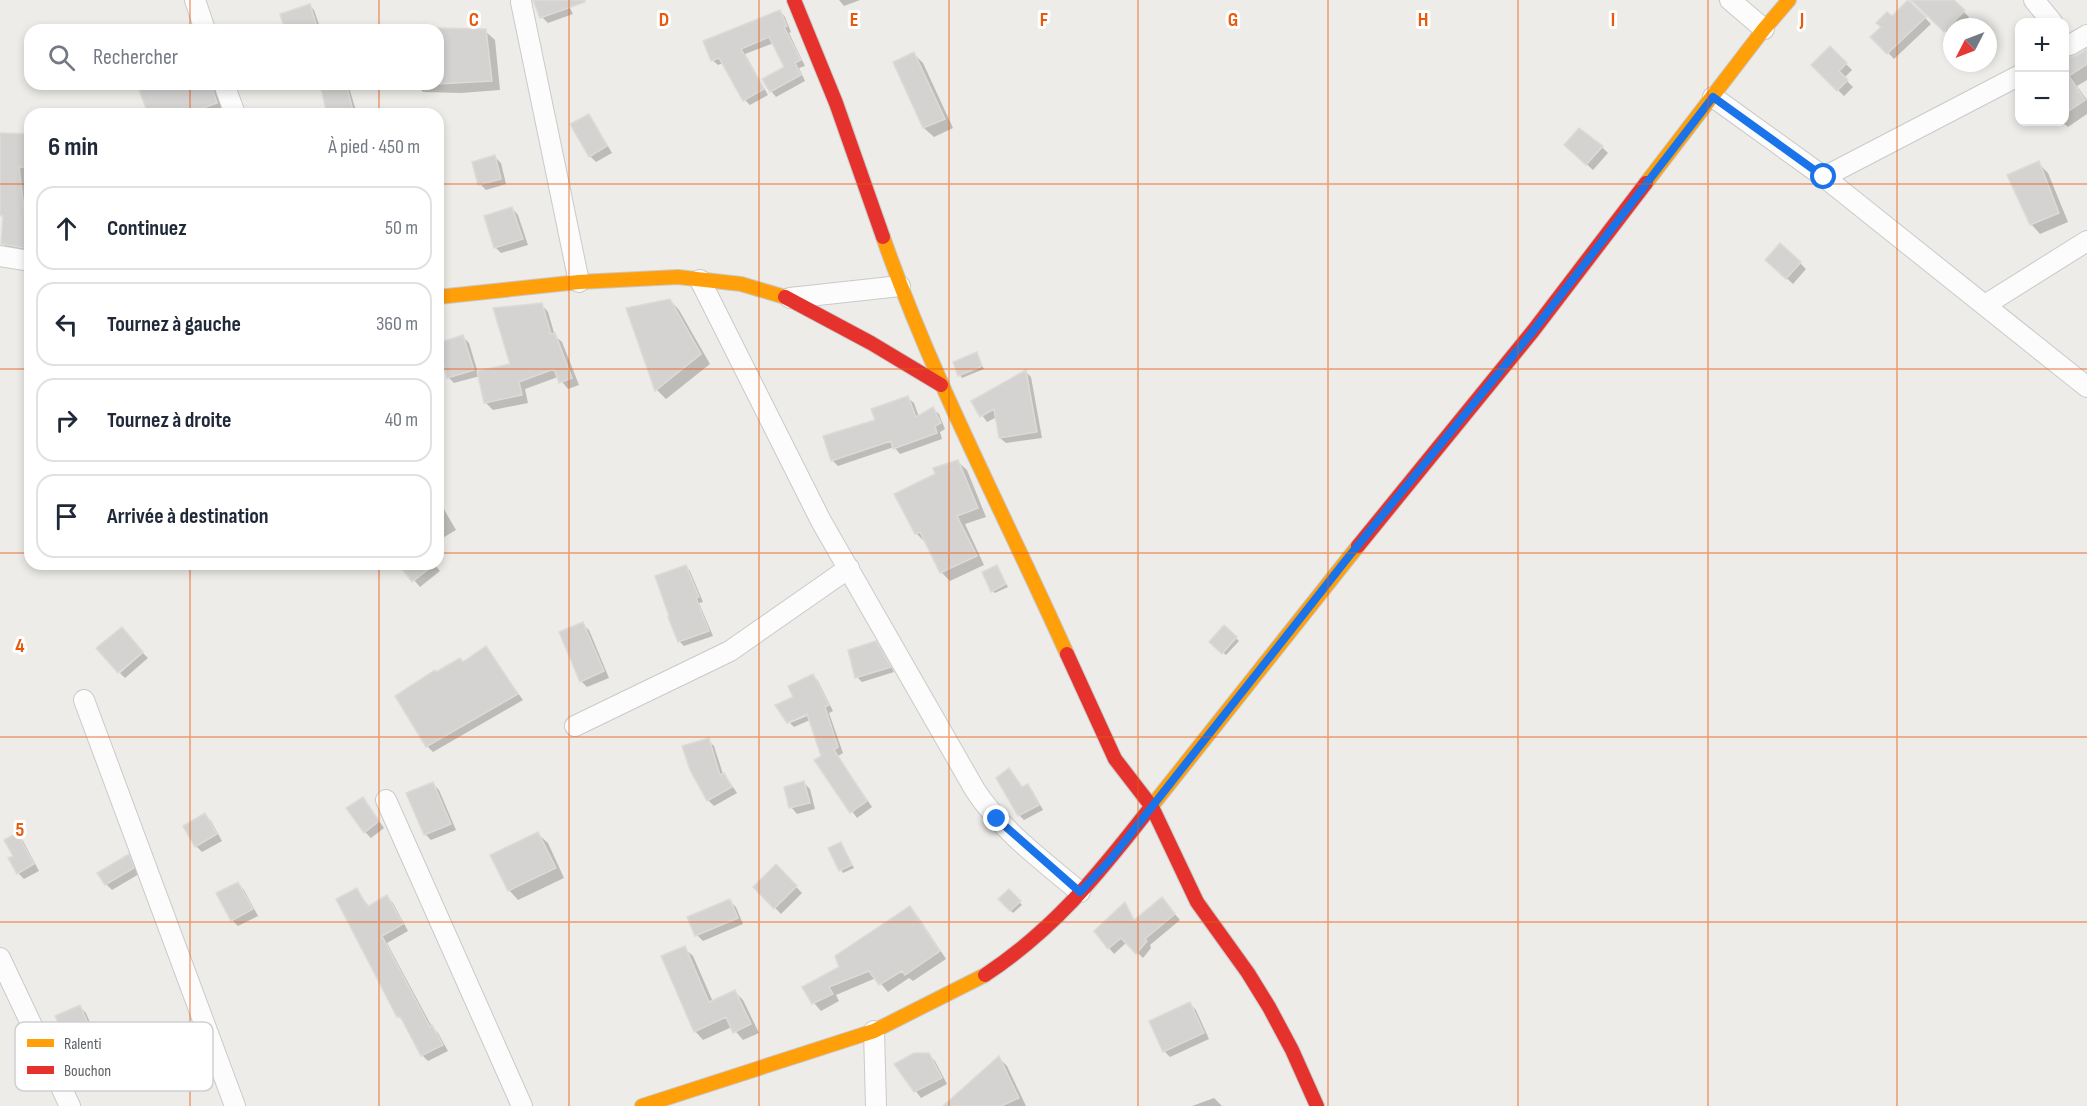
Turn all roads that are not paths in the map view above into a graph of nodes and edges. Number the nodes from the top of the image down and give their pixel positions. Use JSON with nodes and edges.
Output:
{"nodes":[{"id":1,"x":195,"y":0,"type":"edge"},
{"id":2,"x":794,"y":0,"type":"edge"},
{"id":3,"x":1730,"y":0,"type":"edge"},
{"id":4,"x":1789,"y":0,"type":"edge"},
{"id":5,"x":2034,"y":0,"type":"edge"},
{"id":6,"x":521,"y":2,"type":"dead end"},
{"id":7,"x":2049,"y":18,"type":"edge"},
{"id":8,"x":203,"y":24,"type":"edge"},
{"id":9,"x":1764,"y":29,"type":"junction"},
{"id":10,"x":2015,"y":77,"type":"edge"},
{"id":11,"x":226,"y":90,"type":"edge"},
{"id":12,"x":1713,"y":97,"type":"junction"},
{"id":13,"x":233,"y":108,"type":"edge"},
{"id":14,"x":1824,"y":177,"type":"junction"},
{"id":15,"x":2087,"y":241,"type":"edge"},
{"id":16,"x":0,"y":256,"type":"edge"},
{"id":17,"x":24,"y":260,"type":"edge"},
{"id":18,"x":700,"y":280,"type":"junction"},
{"id":19,"x":579,"y":282,"type":"junction"},
{"id":20,"x":900,"y":286,"type":"junction"},
{"id":21,"x":444,"y":296,"type":"edge"},
{"id":22,"x":790,"y":298,"type":"junction"},
{"id":23,"x":1985,"y":305,"type":"junction"},
{"id":24,"x":941,"y":385,"type":"junction"},
{"id":25,"x":2087,"y":387,"type":"edge"},
{"id":26,"x":849,"y":568,"type":"junction"},
{"id":27,"x":84,"y":700,"type":"dead end"},
{"id":28,"x":575,"y":726,"type":"dead end"},
{"id":29,"x":386,"y":800,"type":"dead end"},
{"id":30,"x":1152,"y":807,"type":"junction"},
{"id":31,"x":1080,"y":892,"type":"junction"},
{"id":32,"x":0,"y":958,"type":"edge"},
{"id":33,"x":30,"y":1022,"type":"edge"},
{"id":34,"x":205,"y":1022,"type":"edge"},
{"id":35,"x":874,"y":1031,"type":"junction"},
{"id":36,"x":213,"y":1045,"type":"edge"},
{"id":37,"x":63,"y":1091,"type":"edge"},
{"id":38,"x":70,"y":1106,"type":"edge"},
{"id":39,"x":236,"y":1106,"type":"edge"},
{"id":40,"x":522,"y":1106,"type":"edge"},
{"id":41,"x":642,"y":1106,"type":"edge"},
{"id":42,"x":876,"y":1106,"type":"edge"},
{"id":43,"x":1317,"y":1106,"type":"edge"}],
"edges":[{"from":1,"to":8,"type":"street"},
{"from":2,"to":20,"type":"street"},
{"from":3,"to":9,"type":"street"},
{"from":4,"to":9,"type":"street"},
{"from":5,"to":7,"type":"street"},
{"from":6,"to":19,"type":"street"},
{"from":9,"to":12,"type":"street"},
{"from":10,"to":14,"type":"street"},
{"from":11,"to":13,"type":"street"},
{"from":12,"to":14,"type":"street"},
{"from":12,"to":30,"type":"street"},
{"from":14,"to":23,"type":"street"},
{"from":15,"to":23,"type":"street"},
{"from":16,"to":17,"type":"street"},
{"from":18,"to":19,"type":"street"},
{"from":18,"to":22,"type":"street"},
{"from":18,"to":26,"type":"street"},
{"from":19,"to":21,"type":"street"},
{"from":20,"to":22,"type":"street"},
{"from":20,"to":24,"type":"street"},
{"from":22,"to":24,"type":"street"},
{"from":23,"to":25,"type":"street"},
{"from":24,"to":30,"type":"street"},
{"from":26,"to":28,"type":"street"},
{"from":26,"to":31,"type":"street"},
{"from":27,"to":34,"type":"street"},
{"from":29,"to":40,"type":"street"},
{"from":30,"to":31,"type":"street"},
{"from":30,"to":43,"type":"street"},
{"from":31,"to":35,"type":"street"},
{"from":32,"to":33,"type":"street"},
{"from":35,"to":41,"type":"street"},
{"from":35,"to":42,"type":"street"},
{"from":36,"to":39,"type":"street"},
{"from":37,"to":38,"type":"street"}]}
